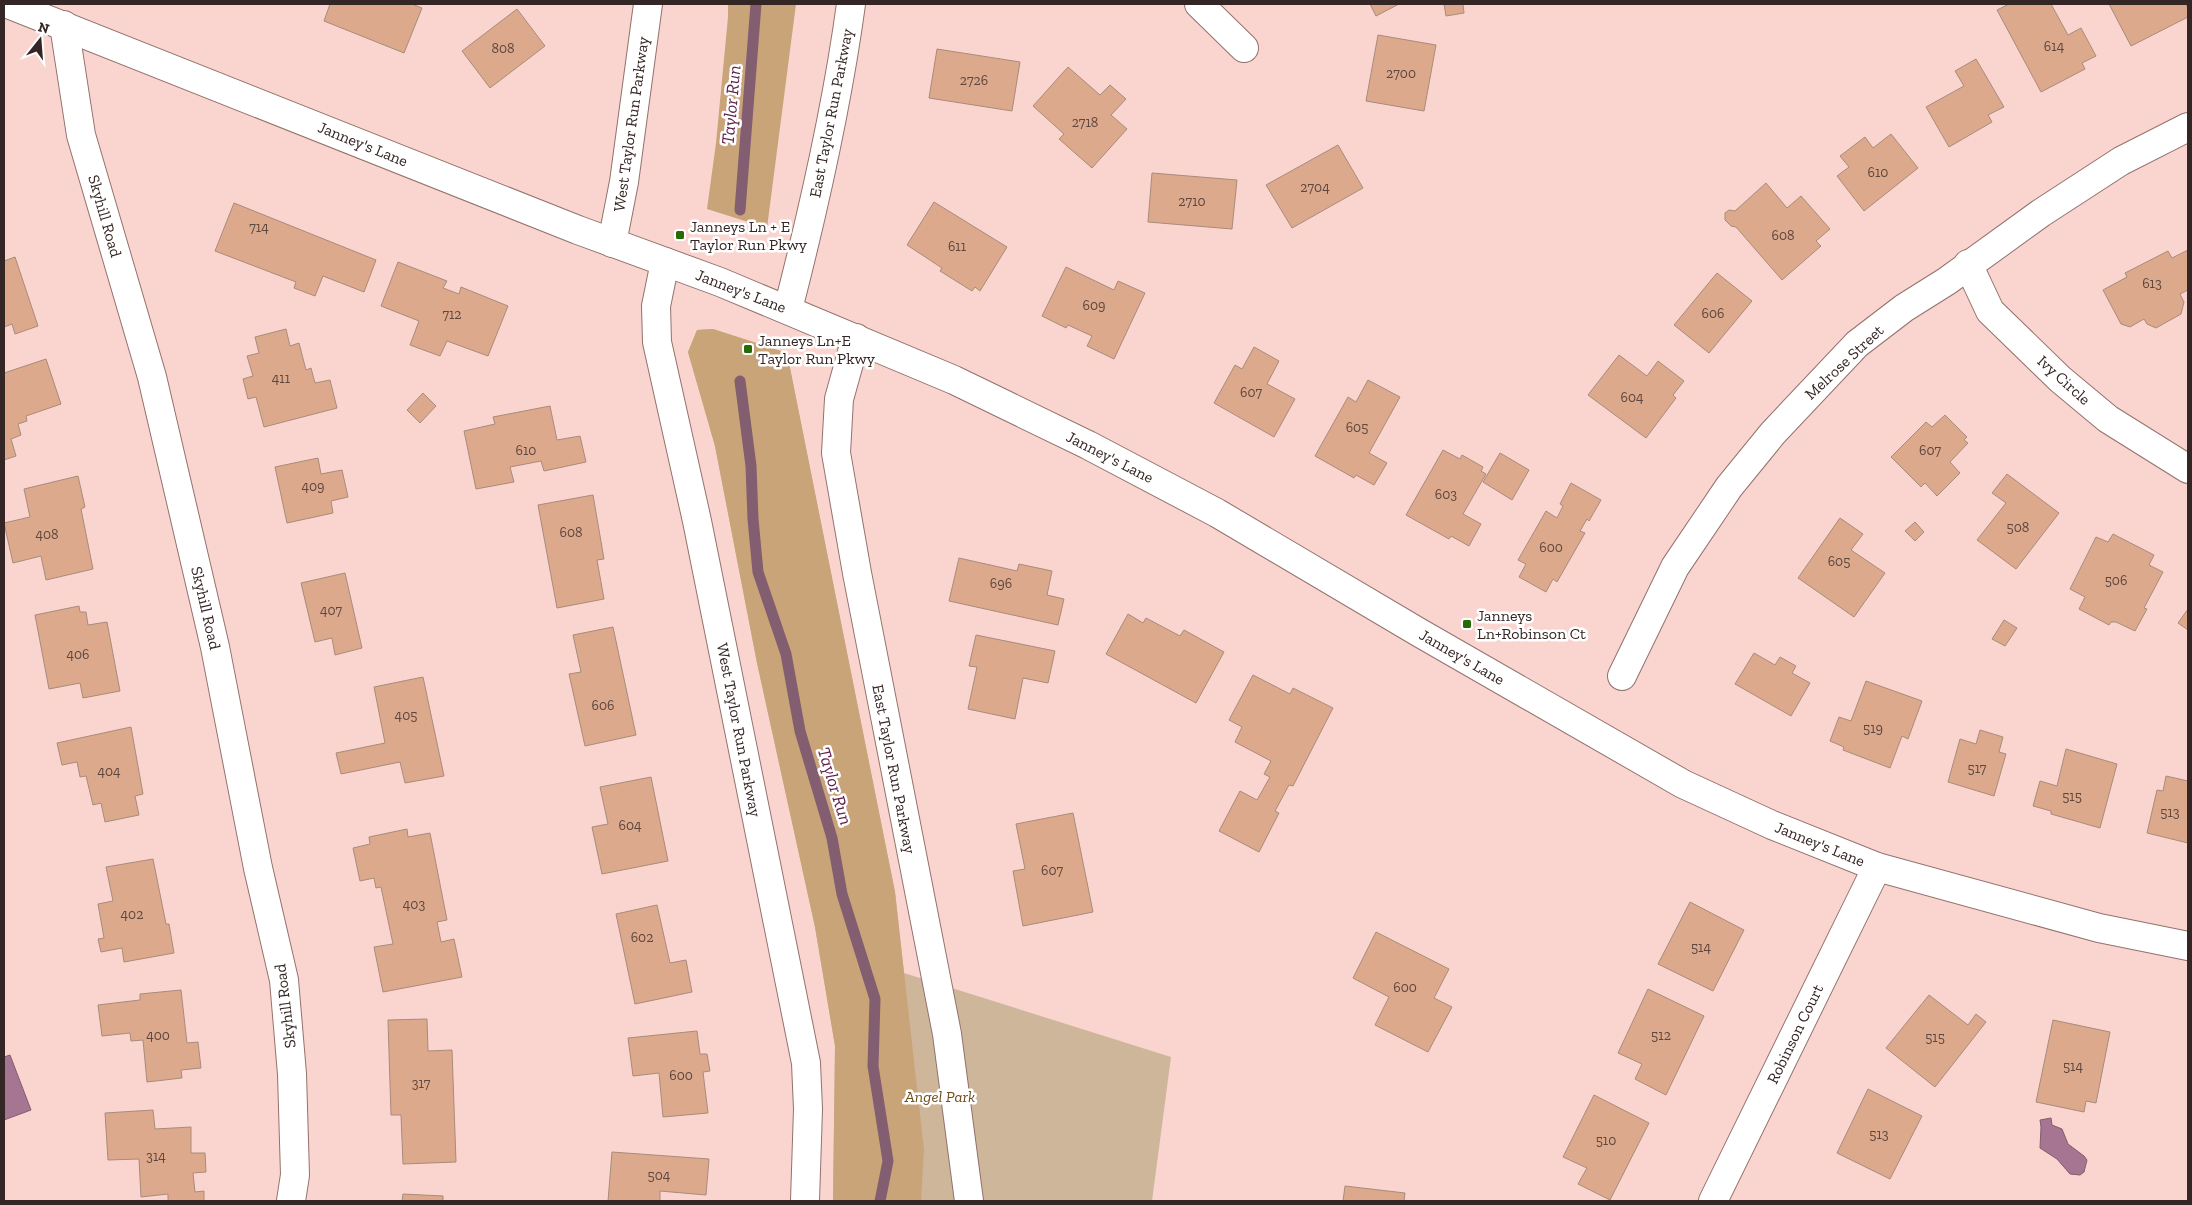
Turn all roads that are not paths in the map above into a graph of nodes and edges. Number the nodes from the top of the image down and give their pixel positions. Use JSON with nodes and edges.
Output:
{"nodes":[{"id":1,"x":8,"y":4,"type":"edge"},
{"id":2,"x":648,"y":4,"type":"edge"},
{"id":3,"x":851,"y":4,"type":"edge"},
{"id":4,"x":1200,"y":4,"type":"edge"},
{"id":5,"x":48,"y":15,"type":"edge"},
{"id":6,"x":1244,"y":48,"type":"dead end"},
{"id":7,"x":2188,"y":128,"type":"edge"},
{"id":8,"x":612,"y":243,"type":"junction"},
{"id":9,"x":665,"y":262,"type":"junction"},
{"id":10,"x":1968,"y":264,"type":"junction"},
{"id":11,"x":788,"y":309,"type":"junction"},
{"id":12,"x":856,"y":338,"type":"junction"},
{"id":13,"x":2188,"y":468,"type":"edge"},
{"id":14,"x":1622,"y":676,"type":"dead end"},
{"id":15,"x":1877,"y":866,"type":"junction"},
{"id":16,"x":2188,"y":946,"type":"edge"},
{"id":17,"x":291,"y":1201,"type":"edge"},
{"id":18,"x":804,"y":1201,"type":"edge"},
{"id":19,"x":969,"y":1201,"type":"edge"},
{"id":20,"x":1713,"y":1201,"type":"edge"}],
"edges":[{"from":1,"to":5,"type":"street","name":"Janney's Lane"},
{"from":2,"to":8,"type":"street","name":"West Taylor Run Parkway"},
{"from":3,"to":11,"type":"street","name":"East Taylor Run Parkway"},
{"from":4,"to":6,"type":"street"},
{"from":5,"to":8,"type":"street","name":"Janney's Lane"},
{"from":5,"to":17,"type":"street","name":"Skyhill Road"},
{"from":7,"to":10,"type":"street","name":"Melrose Street"},
{"from":8,"to":9,"type":"street","name":"Janney's Lane"},
{"from":9,"to":11,"type":"street","name":"Janney's Lane"},
{"from":9,"to":18,"type":"street","name":"West Taylor Run Parkway"},
{"from":10,"to":13,"type":"street","name":"Ivy Circle"},
{"from":10,"to":14,"type":"street","name":"Melrose Street"},
{"from":11,"to":12,"type":"street","name":"Janney's Lane"},
{"from":12,"to":15,"type":"street","name":"Janney's Lane"},
{"from":12,"to":19,"type":"street","name":"East Taylor Run Parkway"},
{"from":15,"to":16,"type":"street","name":"Janney's Lane"},
{"from":15,"to":20,"type":"street","name":"Robinson Court"}]}
